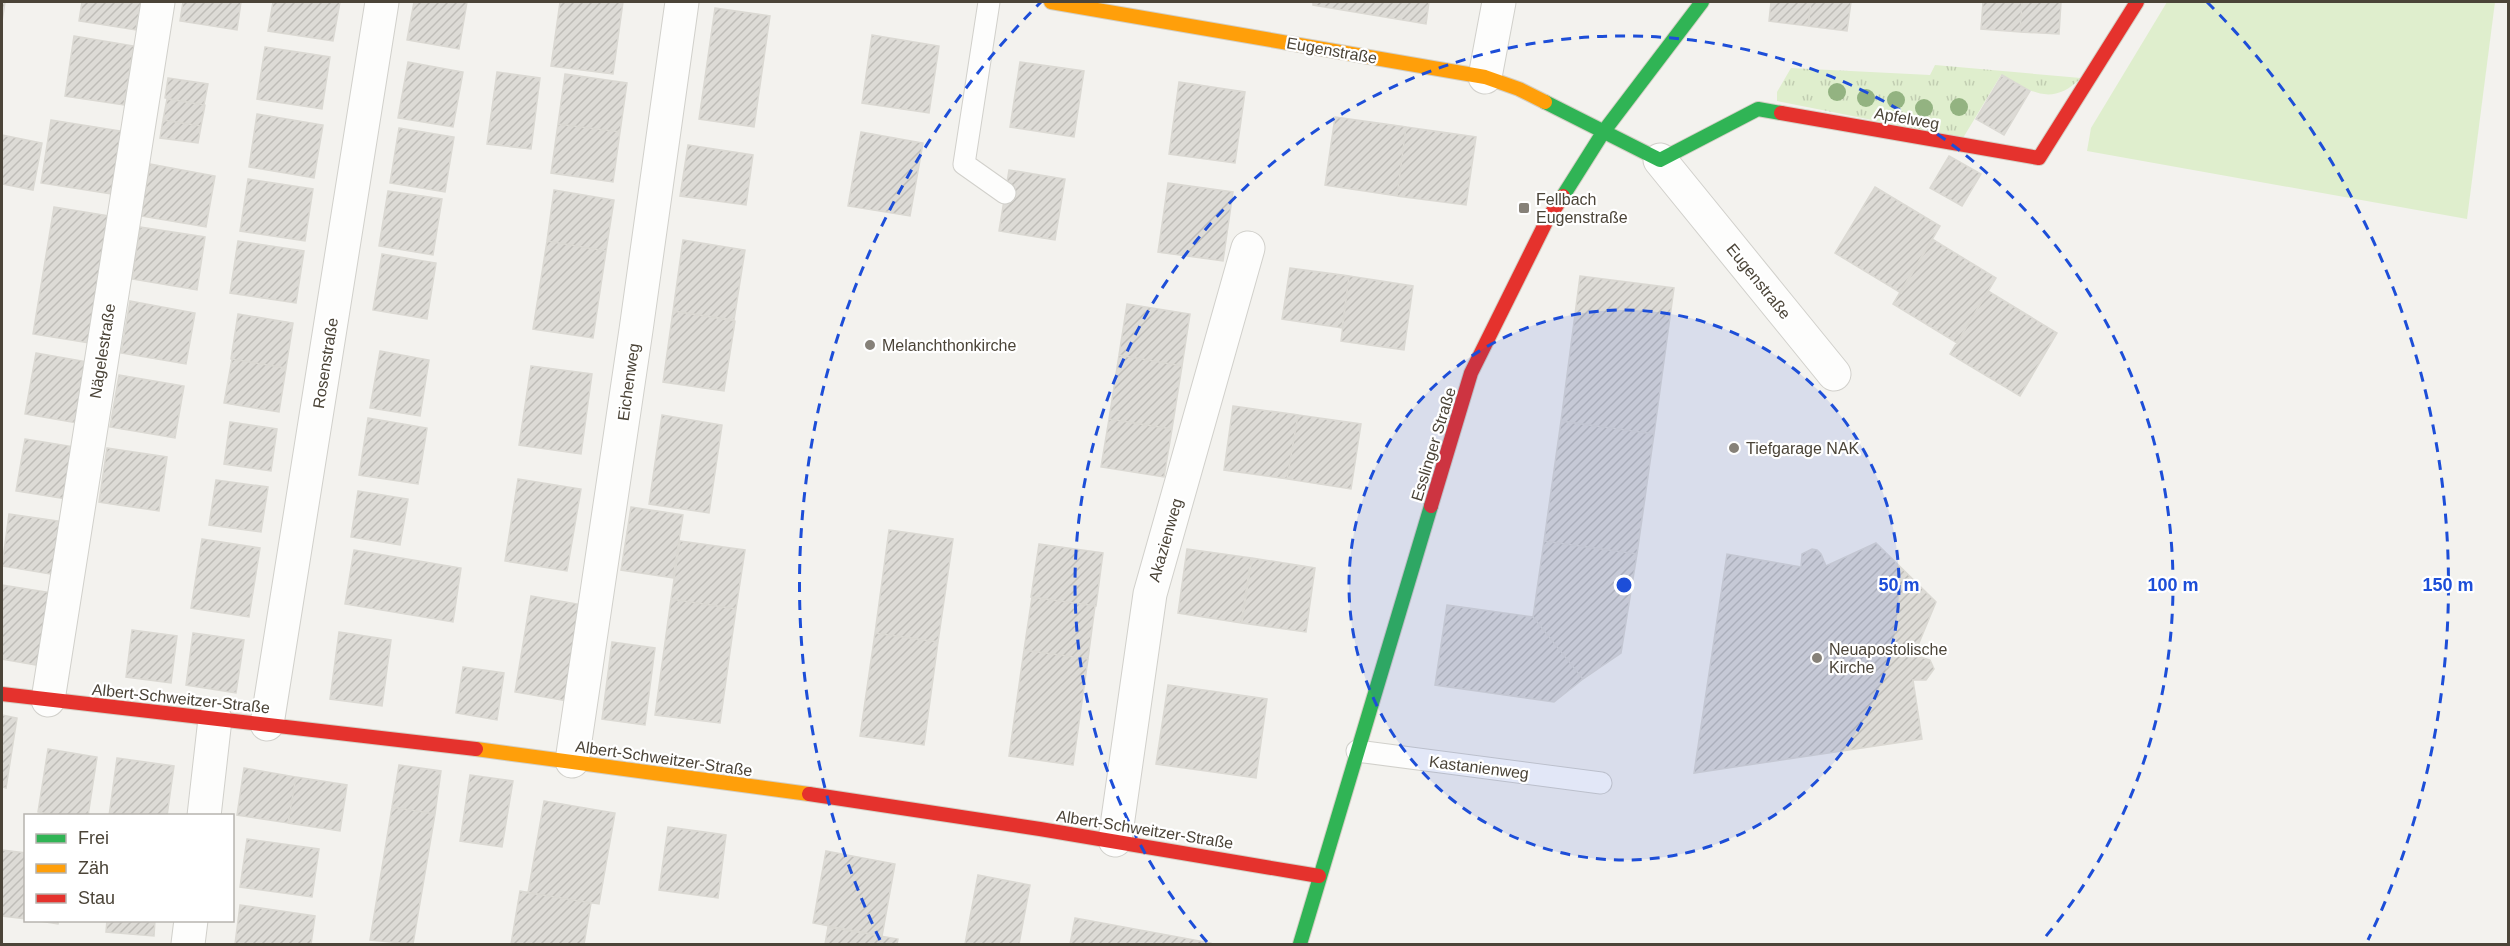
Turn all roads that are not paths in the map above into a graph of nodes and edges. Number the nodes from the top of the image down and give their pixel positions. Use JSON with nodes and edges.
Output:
{"nodes":[{"id":1,"x":158,"y":2,"type":"edge"},
{"id":2,"x":382,"y":2,"type":"edge"},
{"id":3,"x":682,"y":2,"type":"edge"},
{"id":4,"x":989,"y":2,"type":"edge"},
{"id":5,"x":1051,"y":2,"type":"edge"},
{"id":6,"x":1499,"y":2,"type":"edge"},
{"id":7,"x":1702,"y":2,"type":"edge"},
{"id":8,"x":2137,"y":2,"type":"edge"},
{"id":9,"x":1485,"y":77,"type":"junction"},
{"id":10,"x":1604,"y":131,"type":"junction"},
{"id":11,"x":1660,"y":160,"type":"junction"},
{"id":12,"x":1005,"y":193,"type":"dead end"},
{"id":13,"x":1248,"y":248,"type":"dead end"},
{"id":14,"x":1834,"y":374,"type":"dead end"},
{"id":15,"x":2,"y":694,"type":"edge"},
{"id":16,"x":48,"y":700,"type":"junction"},
{"id":17,"x":215,"y":718,"type":"junction"},
{"id":18,"x":267,"y":724,"type":"junction"},
{"id":19,"x":1357,"y":751,"type":"junction"},
{"id":20,"x":572,"y":761,"type":"junction"},
{"id":21,"x":1601,"y":783,"type":"dead end"},
{"id":22,"x":204,"y":814,"type":"edge"},
{"id":23,"x":1115,"y":840,"type":"junction"},
{"id":24,"x":1318,"y":876,"type":"junction"},
{"id":25,"x":191,"y":922,"type":"edge"},
{"id":26,"x":188,"y":945,"type":"edge"},
{"id":27,"x":1300,"y":945,"type":"edge"}],
"edges":[{"from":1,"to":16,"type":"street","name":"Nägelestraße"},
{"from":2,"to":18,"type":"street","name":"Rosenstraße"},
{"from":3,"to":20,"type":"street","name":"Eichenweg"},
{"from":4,"to":12,"type":"lane"},
{"from":5,"to":9,"type":"street","name":"Eugenstraße"},
{"from":6,"to":9,"type":"street"},
{"from":7,"to":10,"type":"street","name":"Esslinger Straße"},
{"from":8,"to":11,"type":"street","name":"Apfelweg"},
{"from":9,"to":10,"type":"street","name":"Eugenstraße"},
{"from":10,"to":11,"type":"street"},
{"from":10,"to":19,"type":"street","name":"Esslinger Straße"},
{"from":11,"to":14,"type":"street","name":"Eugenstraße"},
{"from":13,"to":23,"type":"street","name":"Akazienweg"},
{"from":15,"to":16,"type":"street","name":"Albert-Schweitzer-Straße"},
{"from":16,"to":17,"type":"street","name":"Albert-Schweitzer-Straße"},
{"from":17,"to":18,"type":"street","name":"Albert-Schweitzer-Straße"},
{"from":17,"to":22,"type":"street"},
{"from":18,"to":20,"type":"street","name":"Albert-Schweitzer-Straße"},
{"from":19,"to":21,"type":"lane","name":"Kastanienweg"},
{"from":19,"to":24,"type":"street","name":"Esslinger Straße"},
{"from":20,"to":23,"type":"street","name":"Albert-Schweitzer-Straße"},
{"from":23,"to":24,"type":"street","name":"Albert-Schweitzer-Straße"},
{"from":24,"to":27,"type":"street","name":"Esslinger Straße"},
{"from":25,"to":26,"type":"street"}]}
